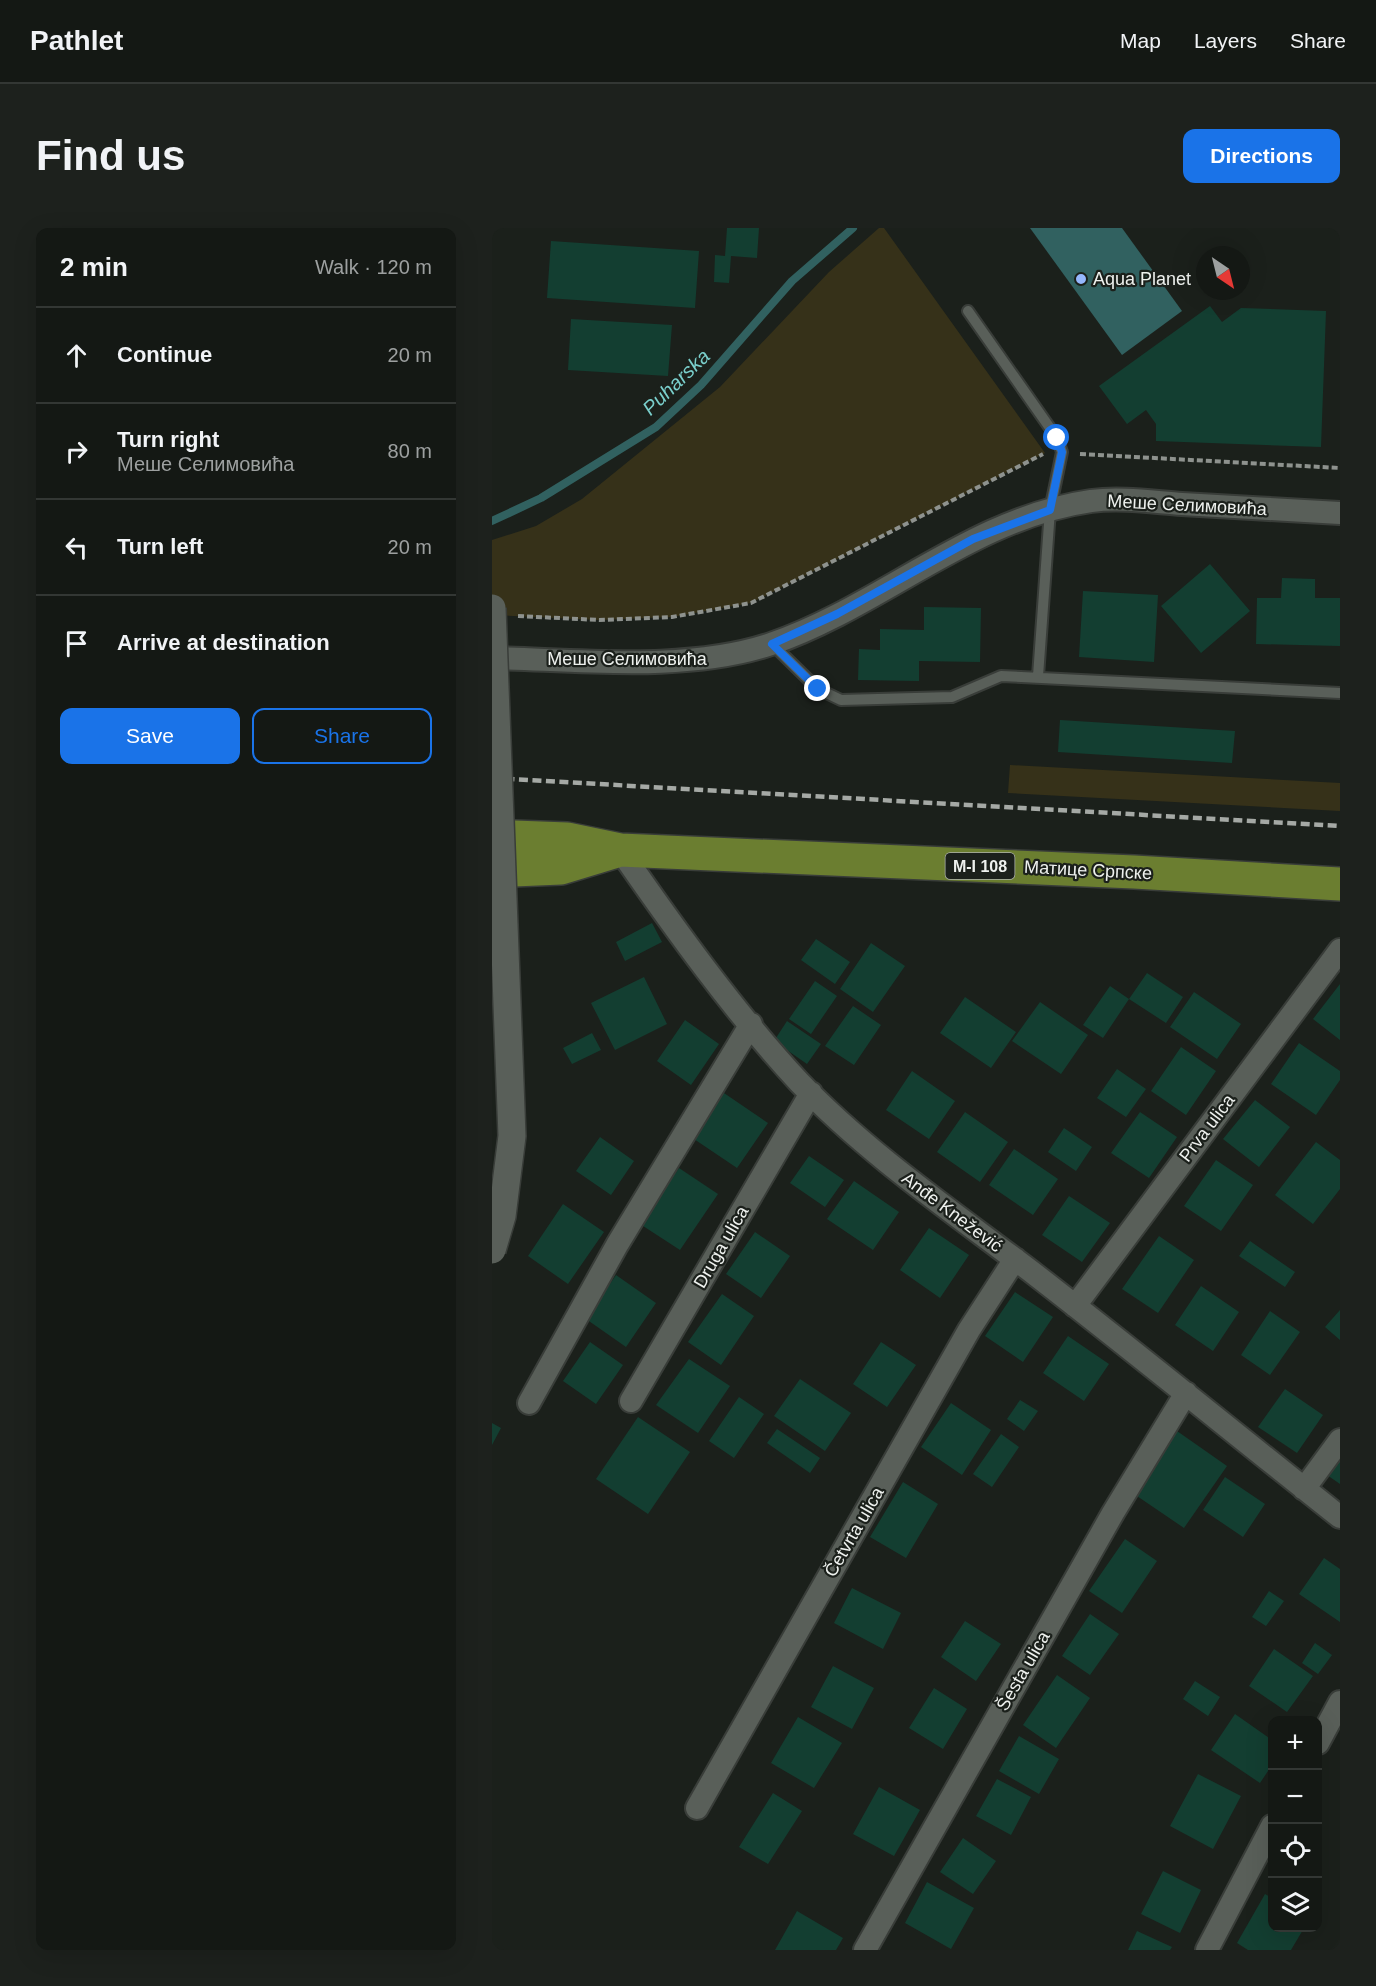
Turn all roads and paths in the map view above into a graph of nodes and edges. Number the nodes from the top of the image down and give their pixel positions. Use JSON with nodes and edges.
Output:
{"nodes":[{"id":1,"x":968,"y":311,"type":"dead end"},
{"id":2,"x":1062,"y":452,"type":"junction"},
{"id":3,"x":1340,"y":468,"type":"edge"},
{"id":4,"x":1050,"y":510,"type":"junction"},
{"id":5,"x":1340,"y":513,"type":"edge"},
{"id":6,"x":504,"y":612,"type":"edge"},
{"id":7,"x":772,"y":644,"type":"junction"},
{"id":8,"x":492,"y":658,"type":"edge"},
{"id":9,"x":1038,"y":676,"type":"junction"},
{"id":10,"x":1340,"y":693,"type":"edge"},
{"id":11,"x":492,"y":836,"type":"edge"},
{"id":12,"x":620,"y":850,"type":"junction"},
{"id":13,"x":492,"y":871,"type":"edge"},
{"id":14,"x":1340,"y":884,"type":"edge"},
{"id":15,"x":1340,"y":950,"type":"edge"},
{"id":16,"x":751,"y":1024,"type":"junction"},
{"id":17,"x":811,"y":1093,"type":"junction"},
{"id":18,"x":492,"y":1250,"type":"edge"},
{"id":19,"x":1014,"y":1259,"type":"junction"},
{"id":20,"x":1075,"y":1306,"type":"junction"},
{"id":21,"x":1186,"y":1393,"type":"junction"},
{"id":22,"x":631,"y":1401,"type":"dead end"},
{"id":23,"x":529,"y":1403,"type":"dead end"},
{"id":24,"x":1340,"y":1440,"type":"edge"},
{"id":25,"x":1304,"y":1489,"type":"junction"},
{"id":26,"x":1340,"y":1517,"type":"edge"},
{"id":27,"x":1340,"y":1702,"type":"edge"},
{"id":28,"x":1322,"y":1734,"type":"edge"},
{"id":29,"x":697,"y":1808,"type":"dead end"},
{"id":30,"x":1268,"y":1834,"type":"edge"},
{"id":31,"x":865,"y":1950,"type":"edge"},
{"id":32,"x":1207,"y":1950,"type":"edge"}],
"edges":[{"from":1,"to":2,"type":"lane"},
{"from":2,"to":3,"type":"path"},
{"from":2,"to":4,"type":"lane"},
{"from":2,"to":6,"type":"path"},
{"from":4,"to":5,"type":"street","name":"Меше Селимовића"},
{"from":4,"to":7,"type":"street","name":"Меше Селимовића"},
{"from":4,"to":9,"type":"lane"},
{"from":6,"to":18,"type":"street","bridge":true},
{"from":7,"to":8,"type":"street","name":"Меше Селимовића"},
{"from":7,"to":9,"type":"lane"},
{"from":9,"to":10,"type":"lane"},
{"from":11,"to":12,"type":"main road","number":"M-I 108"},
{"from":12,"to":13,"type":"main road","number":"M-I 108"},
{"from":12,"to":14,"type":"main road","name":"Матице Српске","number":"M-I 108"},
{"from":12,"to":16,"type":"street","name":"Anđe Knežević"},
{"from":15,"to":20,"type":"street","name":"Prva ulica"},
{"from":16,"to":17,"type":"street","name":"Anđe Knežević"},
{"from":16,"to":23,"type":"street"},
{"from":17,"to":19,"type":"street","name":"Anđe Knežević"},
{"from":17,"to":22,"type":"street","name":"Druga ulica"},
{"from":19,"to":20,"type":"street","name":"Anđe Knežević"},
{"from":19,"to":29,"type":"street","name":"Četvrta ulica"},
{"from":20,"to":21,"type":"street","name":"Anđe Knežević"},
{"from":21,"to":25,"type":"street","name":"Anđe Knežević"},
{"from":21,"to":31,"type":"street","name":"Šesta ulica"},
{"from":24,"to":25,"type":"street"},
{"from":25,"to":26,"type":"street","name":"Anđe Knežević"},
{"from":27,"to":28,"type":"street"},
{"from":30,"to":32,"type":"street"}]}
